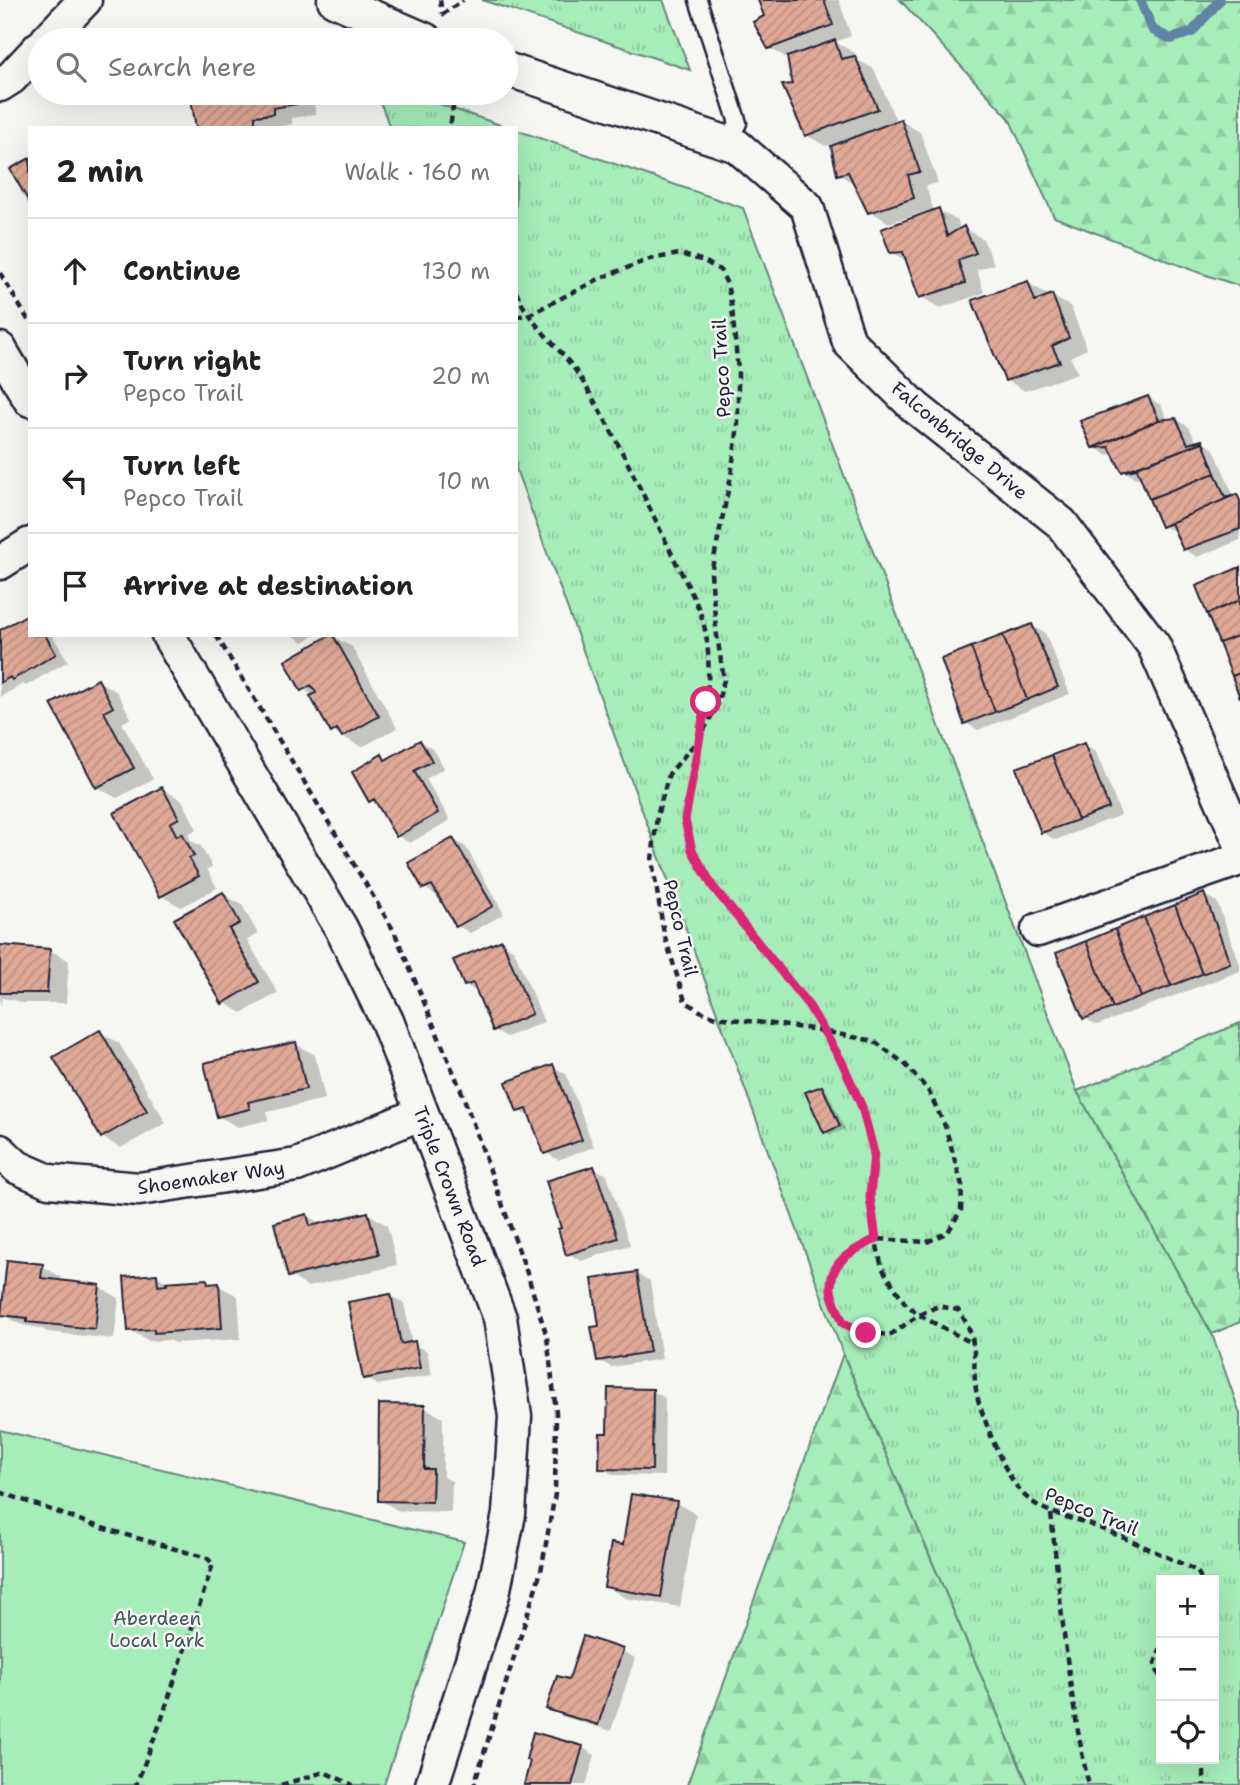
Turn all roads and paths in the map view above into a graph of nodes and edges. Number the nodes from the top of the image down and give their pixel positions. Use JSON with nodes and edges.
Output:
{"nodes":[{"id":1,"x":85,"y":0,"type":"edge"},
{"id":2,"x":334,"y":0,"type":"edge"},
{"id":3,"x":440,"y":0,"type":"edge"},
{"id":4,"x":698,"y":0,"type":"edge"},
{"id":5,"x":442,"y":14,"type":"dead end"},
{"id":6,"x":58,"y":28,"type":"edge"},
{"id":7,"x":398,"y":28,"type":"edge"},
{"id":8,"x":28,"y":60,"type":"edge"},
{"id":9,"x":518,"y":73,"type":"edge"},
{"id":10,"x":0,"y":85,"type":"edge"},
{"id":11,"x":453,"y":105,"type":"edge"},
{"id":12,"x":450,"y":126,"type":"edge"},
{"id":13,"x":728,"y":142,"type":"junction"},
{"id":14,"x":0,"y":273,"type":"edge"},
{"id":15,"x":518,"y":295,"type":"edge"},
{"id":16,"x":530,"y":314,"type":"junction"},
{"id":17,"x":518,"y":317,"type":"edge"},
{"id":18,"x":28,"y":320,"type":"edge"},
{"id":19,"x":0,"y":349,"type":"edge"},
{"id":20,"x":28,"y":397,"type":"edge"},
{"id":21,"x":28,"y":545,"type":"edge"},
{"id":22,"x":0,"y":563,"type":"edge"},
{"id":23,"x":169,"y":637,"type":"edge"},
{"id":24,"x":701,"y":736,"type":"junction"},
{"id":25,"x":1240,"y":842,"type":"edge"},
{"id":26,"x":1240,"y":859,"type":"edge"},
{"id":27,"x":1038,"y":930,"type":"dead end"},
{"id":28,"x":825,"y":1033,"type":"junction"},
{"id":29,"x":422,"y":1113,"type":"junction"},
{"id":30,"x":0,"y":1151,"type":"edge"},
{"id":31,"x":876,"y":1239,"type":"junction"},
{"id":32,"x":919,"y":1315,"type":"junction"},
{"id":33,"x":974,"y":1344,"type":"junction"},
{"id":34,"x":0,"y":1492,"type":"edge"},
{"id":35,"x":1051,"y":1514,"type":"junction"},
{"id":36,"x":1199,"y":1575,"type":"edge"},
{"id":37,"x":1203,"y":1764,"type":"edge"},
{"id":38,"x":136,"y":1785,"type":"edge"},
{"id":39,"x":281,"y":1785,"type":"edge"},
{"id":40,"x":353,"y":1785,"type":"edge"},
{"id":41,"x":432,"y":1785,"type":"edge"},
{"id":42,"x":1089,"y":1785,"type":"edge"},
{"id":43,"x":1204,"y":1785,"type":"edge"}],
"edges":[{"from":1,"to":6,"type":"street"},
{"from":2,"to":7,"type":"street"},
{"from":3,"to":5,"type":"path"},
{"from":4,"to":13,"type":"lane"},
{"from":8,"to":10,"type":"street"},
{"from":9,"to":13,"type":"street","name":"Falconbridge Drive"},
{"from":11,"to":12,"type":"path"},
{"from":13,"to":25,"type":"street","name":"Falconbridge Drive"},
{"from":14,"to":18,"type":"path"},
{"from":15,"to":16,"type":"path"},
{"from":16,"to":17,"type":"path","name":"Pepco Trail"},
{"from":16,"to":24,"type":"path"},
{"from":16,"to":24,"type":"path","name":"Pepco Trail"},
{"from":19,"to":20,"type":"street"},
{"from":21,"to":22,"type":"street"},
{"from":23,"to":29,"type":"street","name":"Triple Crown Road"},
{"from":24,"to":28,"type":"path"},
{"from":24,"to":28,"type":"path","name":"Pepco Trail"},
{"from":26,"to":27,"type":"street"},
{"from":28,"to":31,"type":"path"},
{"from":28,"to":31,"type":"path","name":"Pepco Trail"},
{"from":29,"to":30,"type":"street","name":"Shoemaker Way"},
{"from":29,"to":41,"type":"street","name":"Triple Crown Road"},
{"from":31,"to":32,"type":"path"},
{"from":31,"to":32,"type":"path","name":"Pepco Trail"},
{"from":32,"to":33,"type":"path"},
{"from":32,"to":33,"type":"path","name":"Pepco Trail"},
{"from":33,"to":35,"type":"path","name":"Pepco Trail"},
{"from":34,"to":38,"type":"path"},
{"from":35,"to":36,"type":"path","name":"Pepco Trail"},
{"from":35,"to":42,"type":"path"},
{"from":37,"to":43,"type":"path"},
{"from":39,"to":40,"type":"path"}]}
